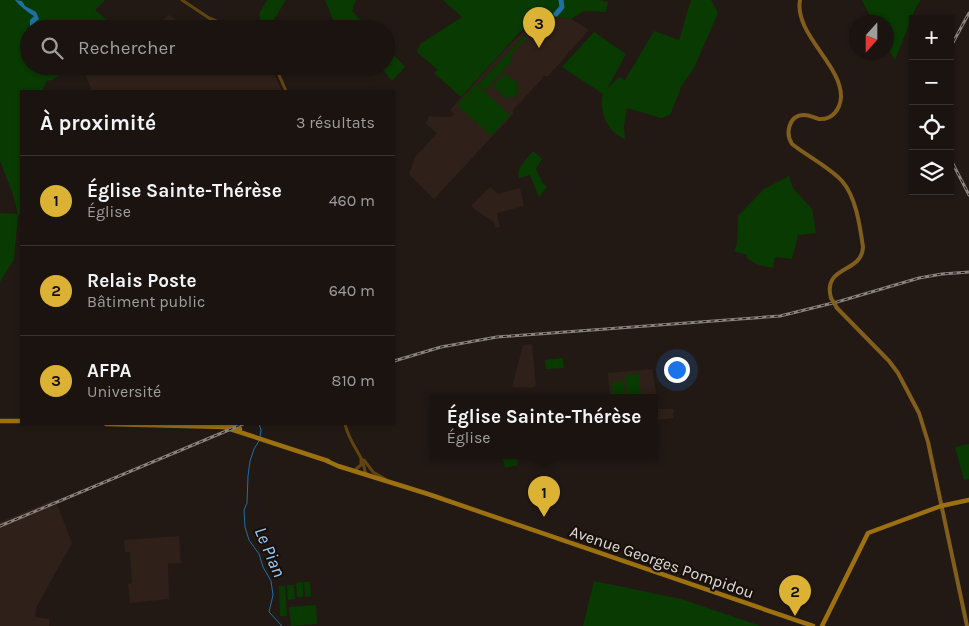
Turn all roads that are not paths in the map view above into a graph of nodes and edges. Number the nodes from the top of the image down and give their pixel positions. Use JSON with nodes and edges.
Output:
{"nodes":[{"id":1,"x":182,"y":0,"type":"edge"},
{"id":2,"x":800,"y":0,"type":"edge"},
{"id":3,"x":214,"y":20,"type":"edge"},
{"id":4,"x":279,"y":75,"type":"edge"},
{"id":5,"x":286,"y":90,"type":"edge"},
{"id":6,"x":0,"y":421,"type":"edge"},
{"id":7,"x":20,"y":421,"type":"edge"},
{"id":8,"x":161,"y":425,"type":"edge"},
{"id":9,"x":228,"y":425,"type":"edge"},
{"id":10,"x":345,"y":425,"type":"edge"},
{"id":11,"x":216,"y":426,"type":"edge"},
{"id":12,"x":260,"y":437,"type":"junction"},
{"id":13,"x":358,"y":455,"type":"junction"},
{"id":14,"x":327,"y":460,"type":"junction"},
{"id":15,"x":338,"y":466,"type":"junction"},
{"id":16,"x":363,"y":471,"type":"junction"},
{"id":17,"x":969,"y":500,"type":"edge"},
{"id":18,"x":941,"y":506,"type":"junction"},
{"id":19,"x":813,"y":626,"type":"edge"},
{"id":20,"x":822,"y":626,"type":"edge"},
{"id":21,"x":967,"y":626,"type":"edge"}],
"edges":[{"from":1,"to":3,"type":"street"},
{"from":2,"to":18,"type":"main road","bridge":true},
{"from":4,"to":5,"type":"street"},
{"from":6,"to":7,"type":"main road"},
{"from":8,"to":11,"type":"main road","name":"Avenue Georges Pompidou"},
{"from":9,"to":12,"type":"main road","name":"Avenue Georges Pompidou"},
{"from":10,"to":13,"type":"street"},
{"from":11,"to":12,"type":"main road","name":"Avenue Georges Pompidou"},
{"from":12,"to":14,"type":"main road","name":"Avenue Georges Pompidou"},
{"from":13,"to":16,"type":"street"},
{"from":13,"to":16,"type":"street"},
{"from":14,"to":15,"type":"main road","name":"Avenue Georges Pompidou"},
{"from":14,"to":16,"type":"main road","name":"Avenue Georges Pompidou"},
{"from":15,"to":16,"type":"main road","name":"Avenue Georges Pompidou"},
{"from":15,"to":16,"type":"main road","name":"Avenue Georges Pompidou"},
{"from":16,"to":19,"type":"main road","name":"Avenue Georges Pompidou"},
{"from":17,"to":18,"type":"main road"},
{"from":18,"to":20,"type":"main road"},
{"from":18,"to":21,"type":"main road"}]}
